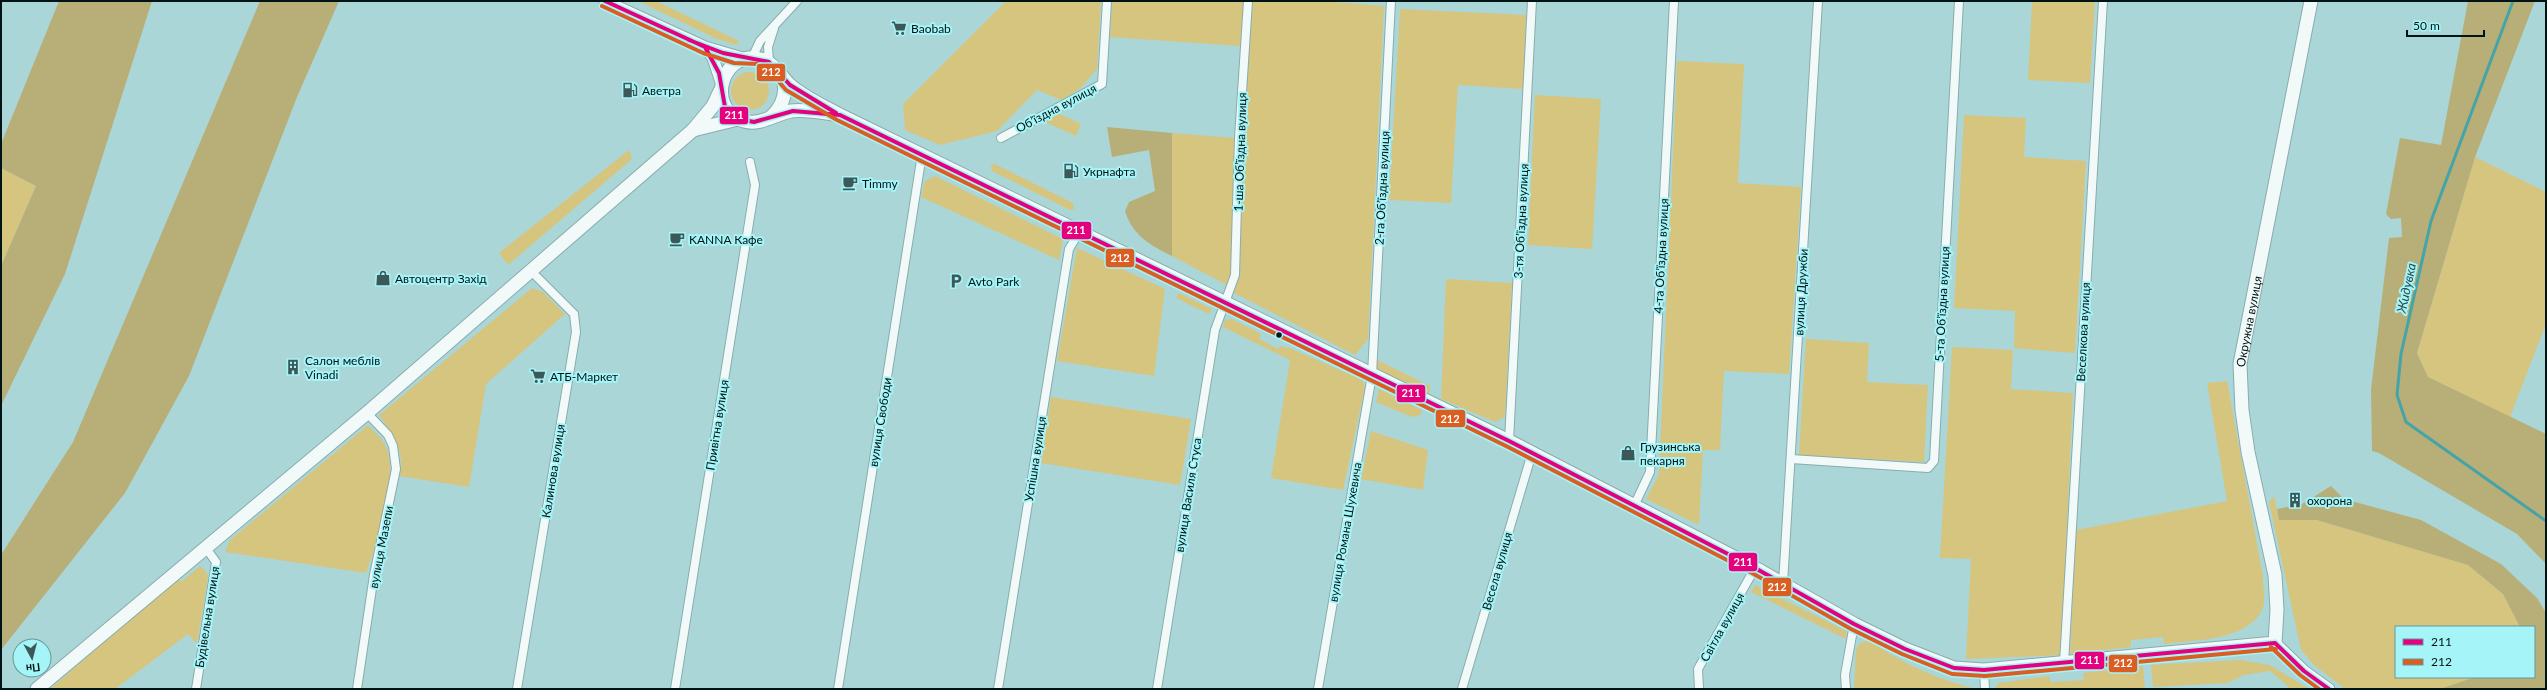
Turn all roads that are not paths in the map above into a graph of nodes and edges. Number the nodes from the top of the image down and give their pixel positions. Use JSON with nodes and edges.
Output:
{"nodes":[{"id":1,"x":605,"y":1,"type":"edge"},
{"id":2,"x":797,"y":1,"type":"edge"},
{"id":3,"x":1107,"y":1,"type":"edge"},
{"id":4,"x":1248,"y":1,"type":"edge"},
{"id":5,"x":1391,"y":1,"type":"edge"},
{"id":6,"x":1532,"y":1,"type":"edge"},
{"id":7,"x":1674,"y":1,"type":"edge"},
{"id":8,"x":1818,"y":1,"type":"edge"},
{"id":9,"x":1959,"y":1,"type":"edge"},
{"id":10,"x":2103,"y":1,"type":"edge"},
{"id":11,"x":2311,"y":1,"type":"edge"},
{"id":12,"x":779,"y":19,"type":"junction"},
{"id":13,"x":705,"y":47,"type":"junction"},
{"id":14,"x":749,"y":58,"type":"junction"},
{"id":15,"x":769,"y":62,"type":"junction"},
{"id":16,"x":781,"y":76,"type":"junction"},
{"id":17,"x":721,"y":86,"type":"junction"},
{"id":18,"x":840,"y":115,"type":"junction"},
{"id":19,"x":771,"y":117,"type":"junction"},
{"id":20,"x":738,"y":119,"type":"junction"},
{"id":21,"x":693,"y":130,"type":"junction"},
{"id":22,"x":1001,"y":138,"type":"dead end"},
{"id":23,"x":922,"y":154,"type":"junction"},
{"id":24,"x":750,"y":162,"type":"dead end"},
{"id":25,"x":1080,"y":231,"type":"junction"},
{"id":26,"x":531,"y":271,"type":"junction"},
{"id":27,"x":1224,"y":302,"type":"junction"},
{"id":28,"x":1372,"y":375,"type":"junction"},
{"id":29,"x":367,"y":413,"type":"junction"},
{"id":30,"x":1509,"y":441,"type":"junction"},
{"id":31,"x":1532,"y":453,"type":"junction"},
{"id":32,"x":1791,"y":459,"type":"junction"},
{"id":33,"x":1634,"y":506,"type":"junction"},
{"id":34,"x":206,"y":548,"type":"junction"},
{"id":35,"x":1755,"y":568,"type":"junction"},
{"id":36,"x":1783,"y":584,"type":"junction"},
{"id":37,"x":1854,"y":624,"type":"junction"},
{"id":38,"x":2275,"y":644,"type":"junction"},
{"id":39,"x":2064,"y":664,"type":"junction"},
{"id":40,"x":1984,"y":670,"type":"junction"},
{"id":41,"x":37,"y":689,"type":"edge"},
{"id":42,"x":196,"y":689,"type":"edge"},
{"id":43,"x":357,"y":689,"type":"edge"},
{"id":44,"x":517,"y":689,"type":"edge"},
{"id":45,"x":675,"y":689,"type":"edge"},
{"id":46,"x":838,"y":689,"type":"edge"},
{"id":47,"x":998,"y":689,"type":"edge"},
{"id":48,"x":1157,"y":689,"type":"edge"},
{"id":49,"x":1318,"y":689,"type":"edge"},
{"id":50,"x":1462,"y":689,"type":"edge"},
{"id":51,"x":1699,"y":689,"type":"edge"},
{"id":52,"x":1846,"y":689,"type":"edge"},
{"id":53,"x":1985,"y":689,"type":"edge"},
{"id":54,"x":2329,"y":689,"type":"edge"}],
"edges":[{"from":1,"to":13,"type":"street"},
{"from":2,"to":12,"type":"street"},
{"from":3,"to":22,"type":"street","name":"Обʼїздна вулиця"},
{"from":4,"to":27,"type":"street","name":"1-ша Обʼїздна вулиця"},
{"from":5,"to":28,"type":"street","name":"2-га Обʼїздна вулиця"},
{"from":6,"to":30,"type":"street","name":"3-тя Обʼїздна вулиця"},
{"from":7,"to":33,"type":"street","name":"4-та Обʼїздна вулиця"},
{"from":8,"to":32,"type":"street","name":"вулиця Дружби"},
{"from":9,"to":32,"type":"street","name":"5-та Обʼїздна вулиця"},
{"from":10,"to":39,"type":"street","name":"Веселкова вулиця"},
{"from":11,"to":38,"type":"main road","name":"Окружна вулиця"},
{"from":12,"to":14,"type":"street"},
{"from":12,"to":15,"type":"street"},
{"from":13,"to":14,"type":"street"},
{"from":13,"to":17,"type":"street"},
{"from":14,"to":15,"type":"main road"},
{"from":14,"to":17,"type":"main road"},
{"from":15,"to":16,"type":"main road"},
{"from":16,"to":18,"type":"main road"},
{"from":16,"to":19,"type":"main road"},
{"from":17,"to":20,"type":"main road"},
{"from":17,"to":21,"type":"main road"},
{"from":18,"to":19,"type":"main road"},
{"from":18,"to":23,"type":"main road"},
{"from":19,"to":20,"type":"main road"},
{"from":20,"to":21,"type":"main road"},
{"from":21,"to":26,"type":"main road"},
{"from":23,"to":25,"type":"main road"},
{"from":23,"to":46,"type":"street","name":"вулиця Свободи"},
{"from":24,"to":45,"type":"street","name":"Привітна вулиця"},
{"from":25,"to":27,"type":"main road"},
{"from":25,"to":47,"type":"street","name":"Успішна вулиця"},
{"from":26,"to":29,"type":"main road"},
{"from":26,"to":44,"type":"street","name":"Калинова вулиця"},
{"from":27,"to":28,"type":"main road"},
{"from":27,"to":48,"type":"street","name":"вулиця Василя Стуса"},
{"from":28,"to":30,"type":"main road"},
{"from":28,"to":49,"type":"street","name":"вулиця Романа Шухевича"},
{"from":29,"to":34,"type":"main road"},
{"from":29,"to":43,"type":"street","name":"вулиця Мазепи"},
{"from":30,"to":31,"type":"main road"},
{"from":31,"to":33,"type":"main road"},
{"from":31,"to":50,"type":"street","name":"Весела вулиця"},
{"from":32,"to":36,"type":"street","name":"вулиця Дружби"},
{"from":33,"to":35,"type":"main road"},
{"from":34,"to":41,"type":"main road"},
{"from":34,"to":42,"type":"street","name":"Будівельна вулиця"},
{"from":35,"to":36,"type":"main road"},
{"from":35,"to":51,"type":"street","name":"Світла вулиця"},
{"from":36,"to":37,"type":"main road"},
{"from":37,"to":40,"type":"main road"},
{"from":37,"to":52,"type":"street"},
{"from":38,"to":39,"type":"main road"},
{"from":38,"to":54,"type":"street"},
{"from":39,"to":40,"type":"main road"},
{"from":40,"to":53,"type":"street"}]}
